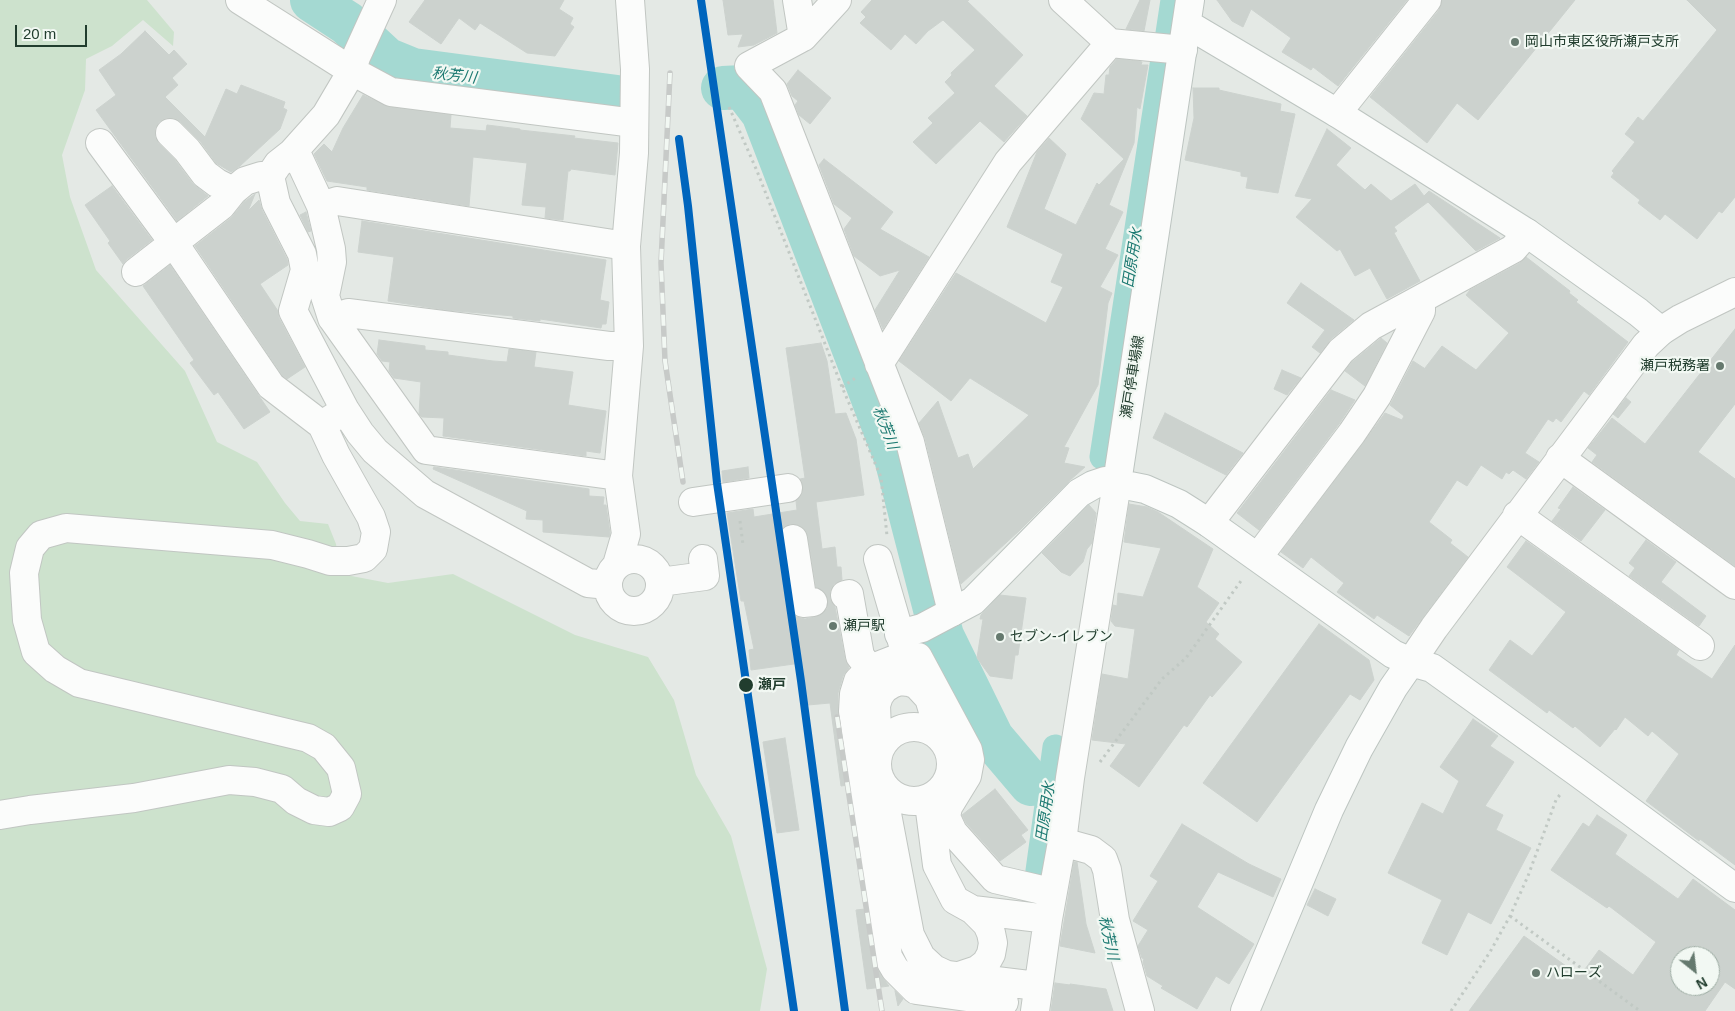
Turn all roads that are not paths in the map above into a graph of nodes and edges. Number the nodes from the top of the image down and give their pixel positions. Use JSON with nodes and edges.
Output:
{"nodes":[{"id":1,"x":240,"y":0,"type":"edge"},
{"id":2,"x":382,"y":0,"type":"edge"},
{"id":3,"x":630,"y":0,"type":"edge"},
{"id":4,"x":797,"y":0,"type":"edge"},
{"id":5,"x":838,"y":0,"type":"edge"},
{"id":6,"x":1063,"y":0,"type":"edge"},
{"id":7,"x":1427,"y":0,"type":"edge"},
{"id":8,"x":1187,"y":24,"type":"edge"},
{"id":9,"x":803,"y":37,"type":"junction"},
{"id":10,"x":1110,"y":43,"type":"junction"},
{"id":11,"x":354,"y":64,"type":"junction"},
{"id":12,"x":1337,"y":113,"type":"junction"},
{"id":13,"x":634,"y":123,"type":"junction"},
{"id":14,"x":170,"y":133,"type":"dead end"},
{"id":15,"x":100,"y":143,"type":"dead end"},
{"id":16,"x":292,"y":153,"type":"junction"},
{"id":17,"x":270,"y":176,"type":"junction"},
{"id":18,"x":232,"y":191,"type":"junction"},
{"id":19,"x":321,"y":206,"type":"junction"},
{"id":20,"x":1528,"y":232,"type":"junction"},
{"id":21,"x":172,"y":242,"type":"junction"},
{"id":22,"x":626,"y":246,"type":"junction"},
{"id":23,"x":136,"y":272,"type":"dead end"},
{"id":24,"x":1735,"y":292,"type":"edge"},
{"id":25,"x":1421,"y":300,"type":"junction"},
{"id":26,"x":332,"y":318,"type":"junction"},
{"id":27,"x":1661,"y":331,"type":"junction"},
{"id":28,"x":629,"y":346,"type":"junction"},
{"id":29,"x":879,"y":364,"type":"junction"},
{"id":30,"x":345,"y":410,"type":"junction"},
{"id":31,"x":322,"y":425,"type":"junction"},
{"id":32,"x":1560,"y":458,"type":"junction"},
{"id":33,"x":618,"y":476,"type":"junction"},
{"id":34,"x":1117,"y":483,"type":"junction"},
{"id":35,"x":788,"y":488,"type":"dead end"},
{"id":36,"x":693,"y":502,"type":"dead end"},
{"id":37,"x":1518,"y":515,"type":"junction"},
{"id":38,"x":1209,"y":524,"type":"junction"},
{"id":39,"x":626,"y":534,"type":"junction"},
{"id":40,"x":792,"y":539,"type":"dead end"},
{"id":41,"x":1258,"y":557,"type":"junction"},
{"id":42,"x":703,"y":559,"type":"dead end"},
{"id":43,"x":878,"y":559,"type":"road end"},
{"id":44,"x":652,"y":572,"type":"junction"},
{"id":45,"x":612,"y":575,"type":"junction"},
{"id":46,"x":1735,"y":585,"type":"edge"},
{"id":47,"x":844,"y":595,"type":"dead end"},
{"id":48,"x":813,"y":602,"type":"dead end"},
{"id":49,"x":952,"y":612,"type":"junction"},
{"id":50,"x":1700,"y":646,"type":"dead end"},
{"id":51,"x":902,"y":655,"type":"junction"},
{"id":52,"x":1411,"y":662,"type":"junction"},
{"id":53,"x":943,"y":740,"type":"junction"},
{"id":54,"x":880,"y":768,"type":"junction"},
{"id":55,"x":938,"y":793,"type":"junction"},
{"id":56,"x":0,"y":815,"type":"edge"},
{"id":57,"x":1062,"y":842,"type":"junction"},
{"id":58,"x":1735,"y":888,"type":"edge"},
{"id":59,"x":1042,"y":890,"type":"dead end"},
{"id":60,"x":973,"y":910,"type":"junction"},
{"id":61,"x":1048,"y":919,"type":"junction"},
{"id":62,"x":956,"y":976,"type":"junction"},
{"id":63,"x":1036,"y":999,"type":"edge"},
{"id":64,"x":1004,"y":1002,"type":"dead end"},
{"id":65,"x":1140,"y":1011,"type":"edge"},
{"id":66,"x":1245,"y":1011,"type":"edge"}],
"edges":[{"from":1,"to":11,"type":"street"},
{"from":2,"to":11,"type":"street"},
{"from":3,"to":13,"type":"street"},
{"from":4,"to":9,"type":"street"},
{"from":5,"to":9,"type":"street"},
{"from":6,"to":10,"type":"street"},
{"from":7,"to":12,"type":"street"},
{"from":8,"to":10,"type":"street"},
{"from":8,"to":12,"type":"street"},
{"from":8,"to":34,"type":"street","name":"瀬戸停車場線"},
{"from":9,"to":29,"type":"street"},
{"from":10,"to":29,"type":"street"},
{"from":11,"to":13,"type":"street"},
{"from":11,"to":16,"type":"street"},
{"from":12,"to":20,"type":"street"},
{"from":13,"to":22,"type":"street"},
{"from":14,"to":18,"type":"street"},
{"from":15,"to":21,"type":"street"},
{"from":16,"to":17,"type":"street"},
{"from":16,"to":19,"type":"street"},
{"from":17,"to":18,"type":"street"},
{"from":17,"to":30,"type":"street"},
{"from":18,"to":21,"type":"street"},
{"from":19,"to":22,"type":"street"},
{"from":19,"to":26,"type":"street"},
{"from":20,"to":25,"type":"street"},
{"from":20,"to":27,"type":"street"},
{"from":21,"to":23,"type":"street"},
{"from":21,"to":31,"type":"street"},
{"from":22,"to":28,"type":"street"},
{"from":24,"to":27,"type":"street"},
{"from":25,"to":38,"type":"street"},
{"from":25,"to":41,"type":"street"},
{"from":26,"to":28,"type":"street"},
{"from":26,"to":33,"type":"street"},
{"from":27,"to":32,"type":"street"},
{"from":28,"to":33,"type":"street"},
{"from":29,"to":49,"type":"street"},
{"from":30,"to":31,"type":"street"},
{"from":30,"to":45,"type":"street"},
{"from":31,"to":56,"type":"street"},
{"from":32,"to":37,"type":"street"},
{"from":32,"to":46,"type":"street"},
{"from":33,"to":39,"type":"street"},
{"from":34,"to":38,"type":"street"},
{"from":34,"to":49,"type":"street"},
{"from":34,"to":57,"type":"street","name":"瀬戸停車場線"},
{"from":35,"to":36,"type":"street"},
{"from":37,"to":50,"type":"street"},
{"from":37,"to":52,"type":"street"},
{"from":38,"to":41,"type":"street"},
{"from":39,"to":44,"type":"street"},
{"from":39,"to":45,"type":"street"},
{"from":40,"to":48,"type":"street"},
{"from":41,"to":52,"type":"street"},
{"from":42,"to":44,"type":"street"},
{"from":43,"to":51,"type":"street"},
{"from":44,"to":45,"type":"street"},
{"from":44,"to":45,"type":"street"},
{"from":47,"to":51,"type":"street"},
{"from":49,"to":51,"type":"street"},
{"from":51,"to":53,"type":"street"},
{"from":51,"to":54,"type":"street"},
{"from":51,"to":59,"type":"street"},
{"from":51,"to":64,"type":"street"},
{"from":52,"to":58,"type":"street"},
{"from":52,"to":66,"type":"street"},
{"from":53,"to":54,"type":"street"},
{"from":53,"to":55,"type":"street"},
{"from":54,"to":55,"type":"street"},
{"from":54,"to":62,"type":"street"},
{"from":55,"to":60,"type":"street"},
{"from":57,"to":61,"type":"street","name":"瀬戸停車場線"},
{"from":57,"to":65,"type":"street"},
{"from":60,"to":61,"type":"street"},
{"from":60,"to":62,"type":"street"},
{"from":61,"to":63,"type":"street","name":"瀬戸停車場線"},
{"from":62,"to":63,"type":"street"}]}
